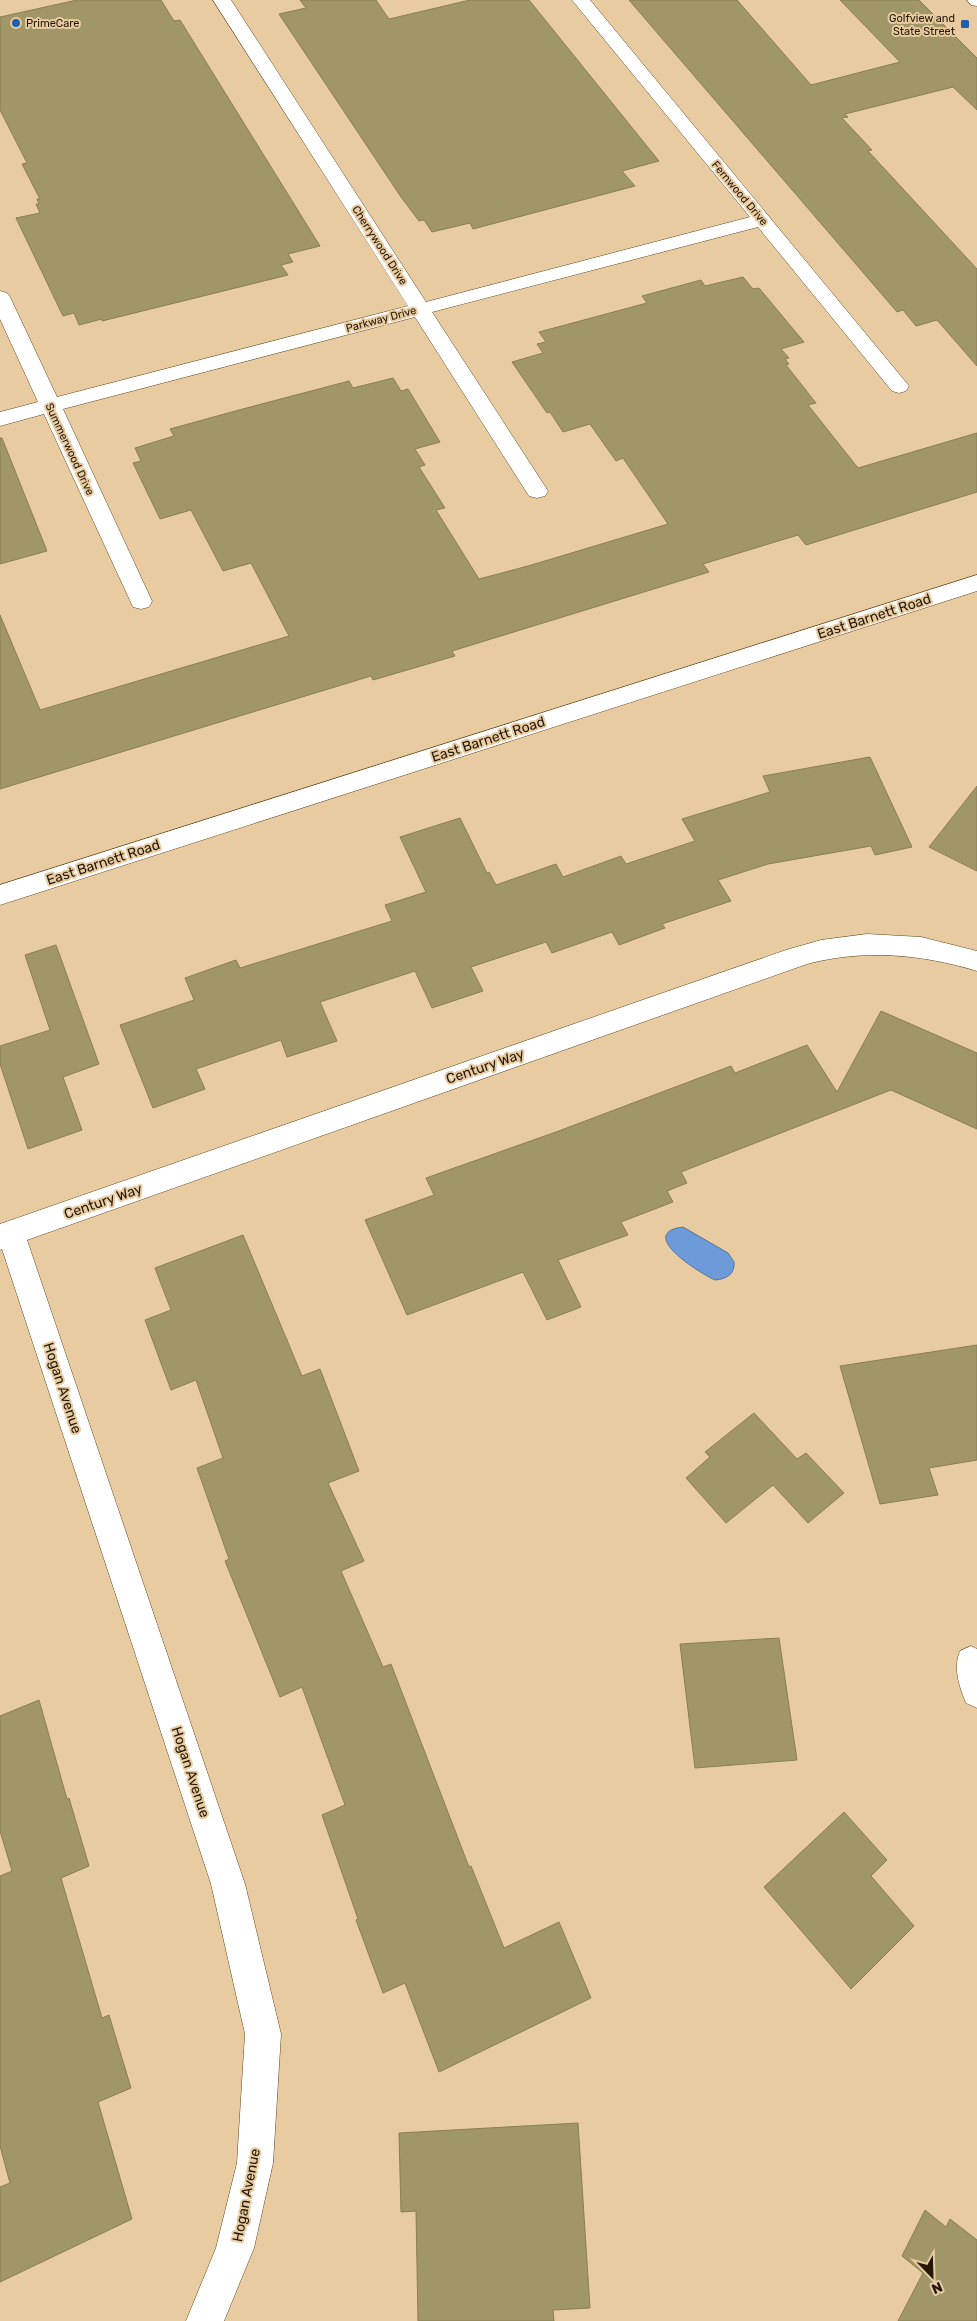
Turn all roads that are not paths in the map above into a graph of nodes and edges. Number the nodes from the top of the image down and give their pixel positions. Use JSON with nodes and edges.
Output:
{"nodes":[{"id":1,"x":222,"y":0,"type":"edge"},
{"id":2,"x":581,"y":0,"type":"edge"},
{"id":3,"x":762,"y":220,"type":"junction"},
{"id":4,"x":0,"y":297,"type":"edge"},
{"id":5,"x":421,"y":308,"type":"junction"},
{"id":6,"x":899,"y":386,"type":"dead end"},
{"id":7,"x":50,"y":406,"type":"junction"},
{"id":8,"x":0,"y":419,"type":"edge"},
{"id":9,"x":537,"y":491,"type":"dead end"},
{"id":10,"x":977,"y":583,"type":"edge"},
{"id":11,"x":140,"y":601,"type":"dead end"},
{"id":12,"x":0,"y":895,"type":"edge"},
{"id":13,"x":977,"y":962,"type":"edge"},
{"id":14,"x":6,"y":1235,"type":"edge"},
{"id":15,"x":205,"y":2321,"type":"edge"}],
"edges":[{"from":1,"to":5,"type":"street","name":"Cherrywood Drive"},
{"from":2,"to":3,"type":"street","name":"Fernwood Drive"},
{"from":3,"to":5,"type":"street","name":"Parkway Drive"},
{"from":3,"to":6,"type":"street","name":"Fernwood Drive"},
{"from":4,"to":7,"type":"street","name":"Summerwood Drive"},
{"from":5,"to":7,"type":"street","name":"Parkway Drive"},
{"from":5,"to":9,"type":"street","name":"Cherrywood Drive"},
{"from":7,"to":8,"type":"street","name":"Parkway Drive"},
{"from":7,"to":11,"type":"street","name":"Summerwood Drive"},
{"from":10,"to":12,"type":"street","name":"East Barnett Road"},
{"from":13,"to":14,"type":"street","name":"Century Way"},
{"from":14,"to":15,"type":"street","name":"Hogan Avenue"}]}
